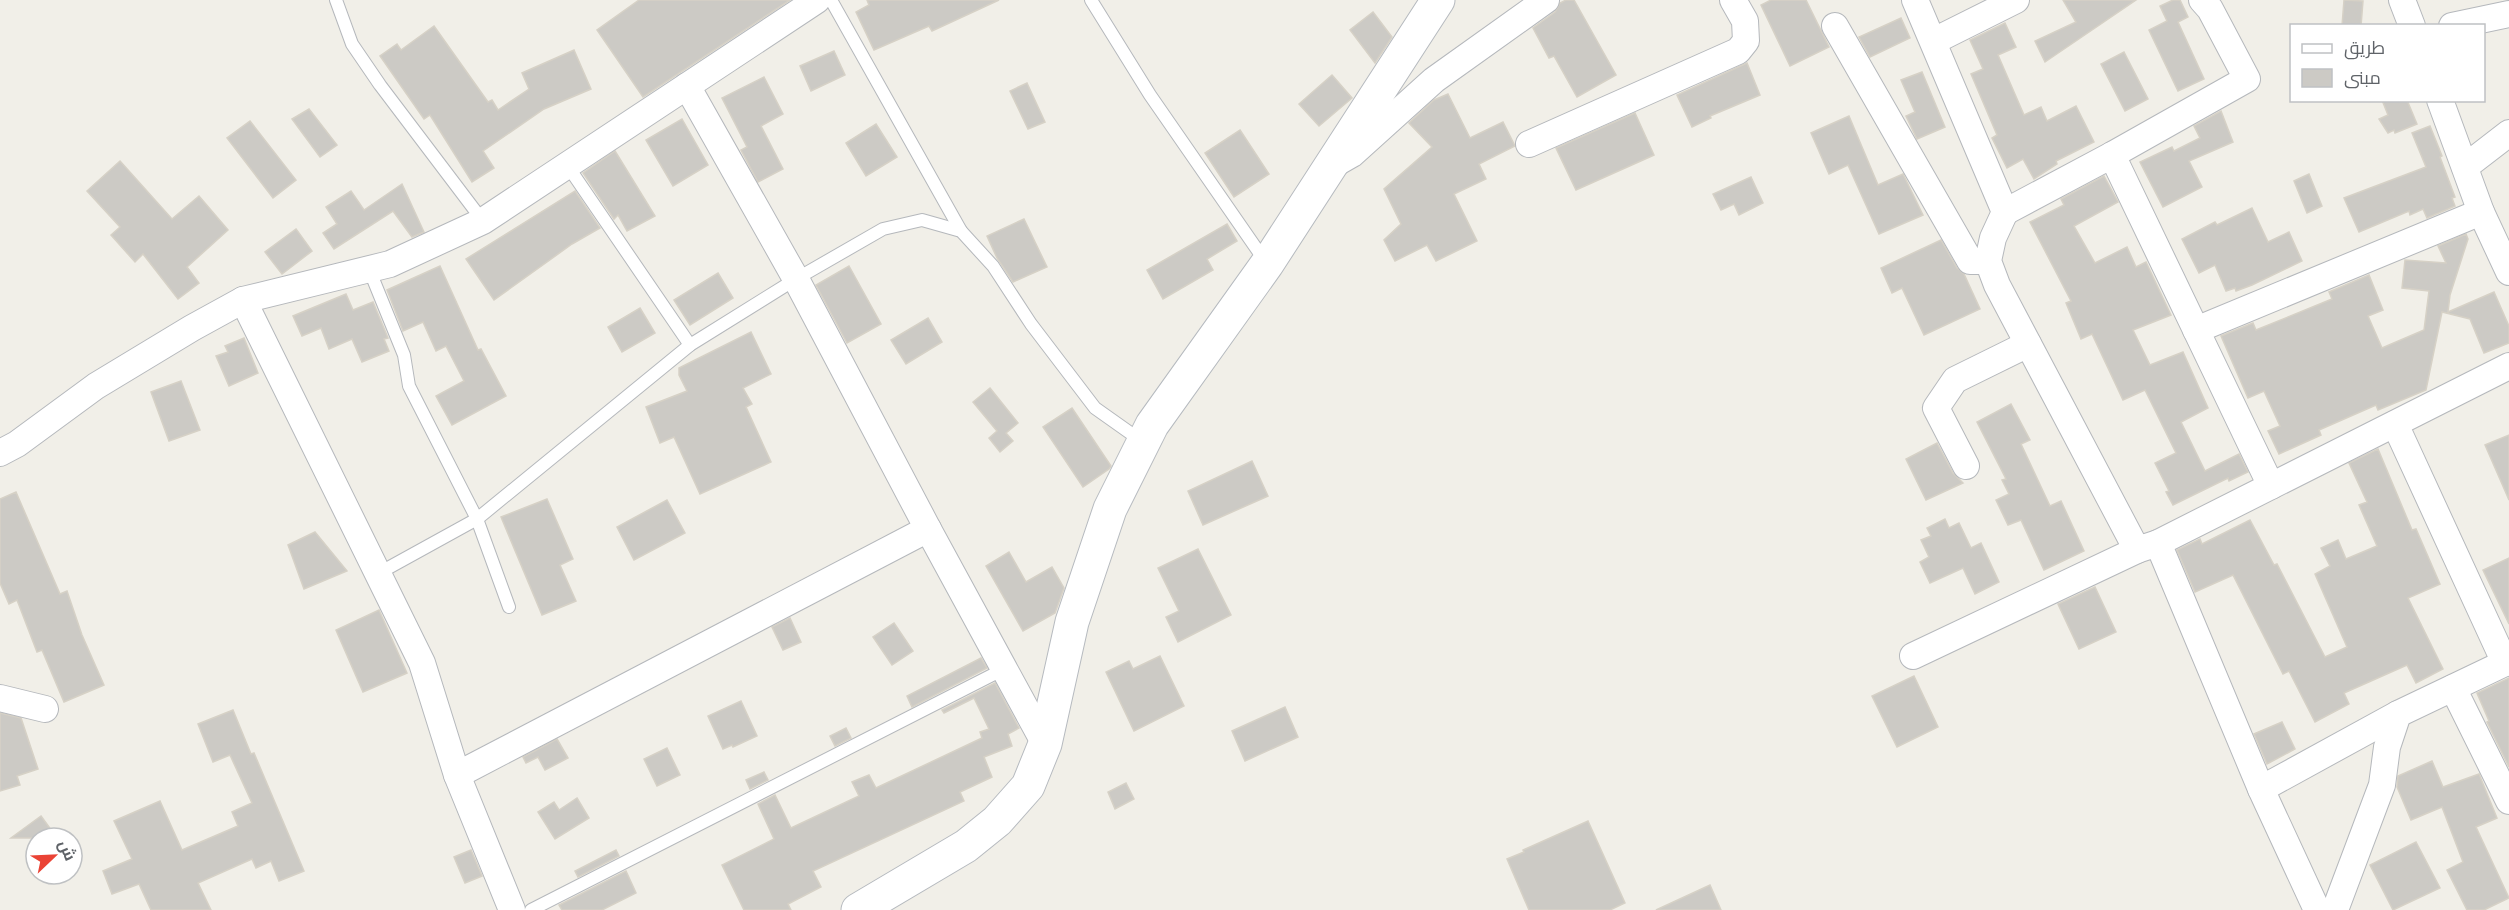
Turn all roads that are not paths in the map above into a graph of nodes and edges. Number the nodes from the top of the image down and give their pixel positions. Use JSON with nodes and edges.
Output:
{"nodes":[{"id":1,"x":336,"y":0,"type":"edge"},
{"id":2,"x":817,"y":0,"type":"edge"},
{"id":3,"x":831,"y":0,"type":"edge"},
{"id":4,"x":1091,"y":0,"type":"edge"},
{"id":5,"x":1438,"y":0,"type":"edge"},
{"id":6,"x":1546,"y":0,"type":"edge"},
{"id":7,"x":1733,"y":0,"type":"edge"},
{"id":8,"x":1915,"y":0,"type":"edge"},
{"id":9,"x":2016,"y":0,"type":"edge"},
{"id":10,"x":2202,"y":0,"type":"edge"},
{"id":11,"x":2403,"y":0,"type":"edge"},
{"id":12,"x":2500,"y":10,"type":"edge"},
{"id":13,"x":2411,"y":24,"type":"edge"},
{"id":14,"x":2458,"y":24,"type":"edge"},
{"id":15,"x":1835,"y":26,"type":"dead end"},
{"id":16,"x":1934,"y":41,"type":"junction"},
{"id":17,"x":687,"y":87,"type":"junction"},
{"id":18,"x":2441,"y":102,"type":"edge"},
{"id":19,"x":2509,"y":133,"type":"edge"},
{"id":20,"x":1529,"y":144,"type":"dead end"},
{"id":21,"x":2112,"y":155,"type":"junction"},
{"id":22,"x":567,"y":165,"type":"junction"},
{"id":23,"x":1330,"y":167,"type":"junction"},
{"id":24,"x":2465,"y":167,"type":"junction"},
{"id":25,"x":2005,"y":212,"type":"junction"},
{"id":26,"x":2481,"y":212,"type":"junction"},
{"id":27,"x":483,"y":221,"type":"junction"},
{"id":28,"x":961,"y":231,"type":"junction"},
{"id":29,"x":1988,"y":261,"type":"junction"},
{"id":30,"x":1268,"y":264,"type":"junction"},
{"id":31,"x":369,"y":269,"type":"junction"},
{"id":32,"x":2509,"y":272,"type":"edge"},
{"id":33,"x":796,"y":279,"type":"junction"},
{"id":34,"x":243,"y":300,"type":"junction"},
{"id":35,"x":2196,"y":330,"type":"junction"},
{"id":36,"x":2028,"y":344,"type":"junction"},
{"id":37,"x":690,"y":345,"type":"junction"},
{"id":38,"x":2509,"y":366,"type":"edge"},
{"id":39,"x":2396,"y":424,"type":"junction"},
{"id":40,"x":1143,"y":442,"type":"junction"},
{"id":41,"x":0,"y":453,"type":"edge"},
{"id":42,"x":1966,"y":466,"type":"dead end"},
{"id":43,"x":2271,"y":486,"type":"junction"},
{"id":44,"x":477,"y":519,"type":"junction"},
{"id":45,"x":928,"y":529,"type":"junction"},
{"id":46,"x":2147,"y":546,"type":"junction"},
{"id":47,"x":379,"y":573,"type":"junction"},
{"id":48,"x":509,"y":607,"type":"dead end"},
{"id":49,"x":1913,"y":656,"type":"dead end"},
{"id":50,"x":2507,"y":662,"type":"edge"},
{"id":51,"x":1004,"y":669,"type":"junction"},
{"id":52,"x":2452,"y":688,"type":"junction"},
{"id":53,"x":0,"y":698,"type":"edge"},
{"id":54,"x":45,"y":709,"type":"dead end"},
{"id":55,"x":2398,"y":714,"type":"junction"},
{"id":56,"x":1045,"y":744,"type":"junction"},
{"id":57,"x":457,"y":775,"type":"junction"},
{"id":58,"x":2261,"y":789,"type":"junction"},
{"id":59,"x":2509,"y":801,"type":"edge"},
{"id":60,"x":512,"y":910,"type":"edge"},
{"id":61,"x":531,"y":910,"type":"edge"},
{"id":62,"x":858,"y":910,"type":"edge"},
{"id":63,"x":2317,"y":910,"type":"edge"},
{"id":64,"x":2335,"y":910,"type":"edge"}],
"edges":[{"from":1,"to":27,"type":"lane"},
{"from":2,"to":17,"type":"street"},
{"from":3,"to":28,"type":"lane"},
{"from":4,"to":30,"type":"lane"},
{"from":5,"to":23,"type":"street"},
{"from":6,"to":23,"type":"street"},
{"from":7,"to":20,"type":"street"},
{"from":8,"to":16,"type":"street"},
{"from":9,"to":16,"type":"street"},
{"from":10,"to":21,"type":"street"},
{"from":11,"to":13,"type":"street"},
{"from":12,"to":14,"type":"street"},
{"from":15,"to":29,"type":"street"},
{"from":16,"to":25,"type":"street"},
{"from":17,"to":22,"type":"street"},
{"from":17,"to":33,"type":"street"},
{"from":18,"to":24,"type":"street"},
{"from":19,"to":24,"type":"street"},
{"from":21,"to":25,"type":"street"},
{"from":21,"to":35,"type":"street"},
{"from":22,"to":27,"type":"street"},
{"from":22,"to":37,"type":"lane"},
{"from":23,"to":30,"type":"street"},
{"from":24,"to":26,"type":"street"},
{"from":25,"to":29,"type":"street"},
{"from":26,"to":32,"type":"street"},
{"from":26,"to":35,"type":"street"},
{"from":27,"to":31,"type":"street"},
{"from":28,"to":33,"type":"lane"},
{"from":28,"to":40,"type":"lane"},
{"from":29,"to":36,"type":"street"},
{"from":30,"to":40,"type":"street"},
{"from":31,"to":34,"type":"street"},
{"from":31,"to":44,"type":"lane"},
{"from":33,"to":37,"type":"lane"},
{"from":33,"to":45,"type":"street"},
{"from":34,"to":41,"type":"street"},
{"from":34,"to":47,"type":"street"},
{"from":35,"to":43,"type":"street"},
{"from":36,"to":42,"type":"street"},
{"from":36,"to":46,"type":"street"},
{"from":37,"to":44,"type":"lane"},
{"from":38,"to":39,"type":"street"},
{"from":39,"to":43,"type":"street"},
{"from":39,"to":50,"type":"street"},
{"from":40,"to":56,"type":"street"},
{"from":43,"to":46,"type":"street"},
{"from":44,"to":47,"type":"lane"},
{"from":44,"to":48,"type":"lane"},
{"from":45,"to":51,"type":"street"},
{"from":45,"to":57,"type":"street"},
{"from":46,"to":49,"type":"street"},
{"from":46,"to":58,"type":"street"},
{"from":47,"to":57,"type":"street"},
{"from":50,"to":52,"type":"street"},
{"from":51,"to":56,"type":"street"},
{"from":51,"to":61,"type":"lane"},
{"from":52,"to":55,"type":"street"},
{"from":52,"to":59,"type":"street"},
{"from":53,"to":54,"type":"street"},
{"from":55,"to":58,"type":"street"},
{"from":55,"to":64,"type":"street"},
{"from":56,"to":62,"type":"street"},
{"from":57,"to":60,"type":"street"},
{"from":58,"to":63,"type":"street"}]}
